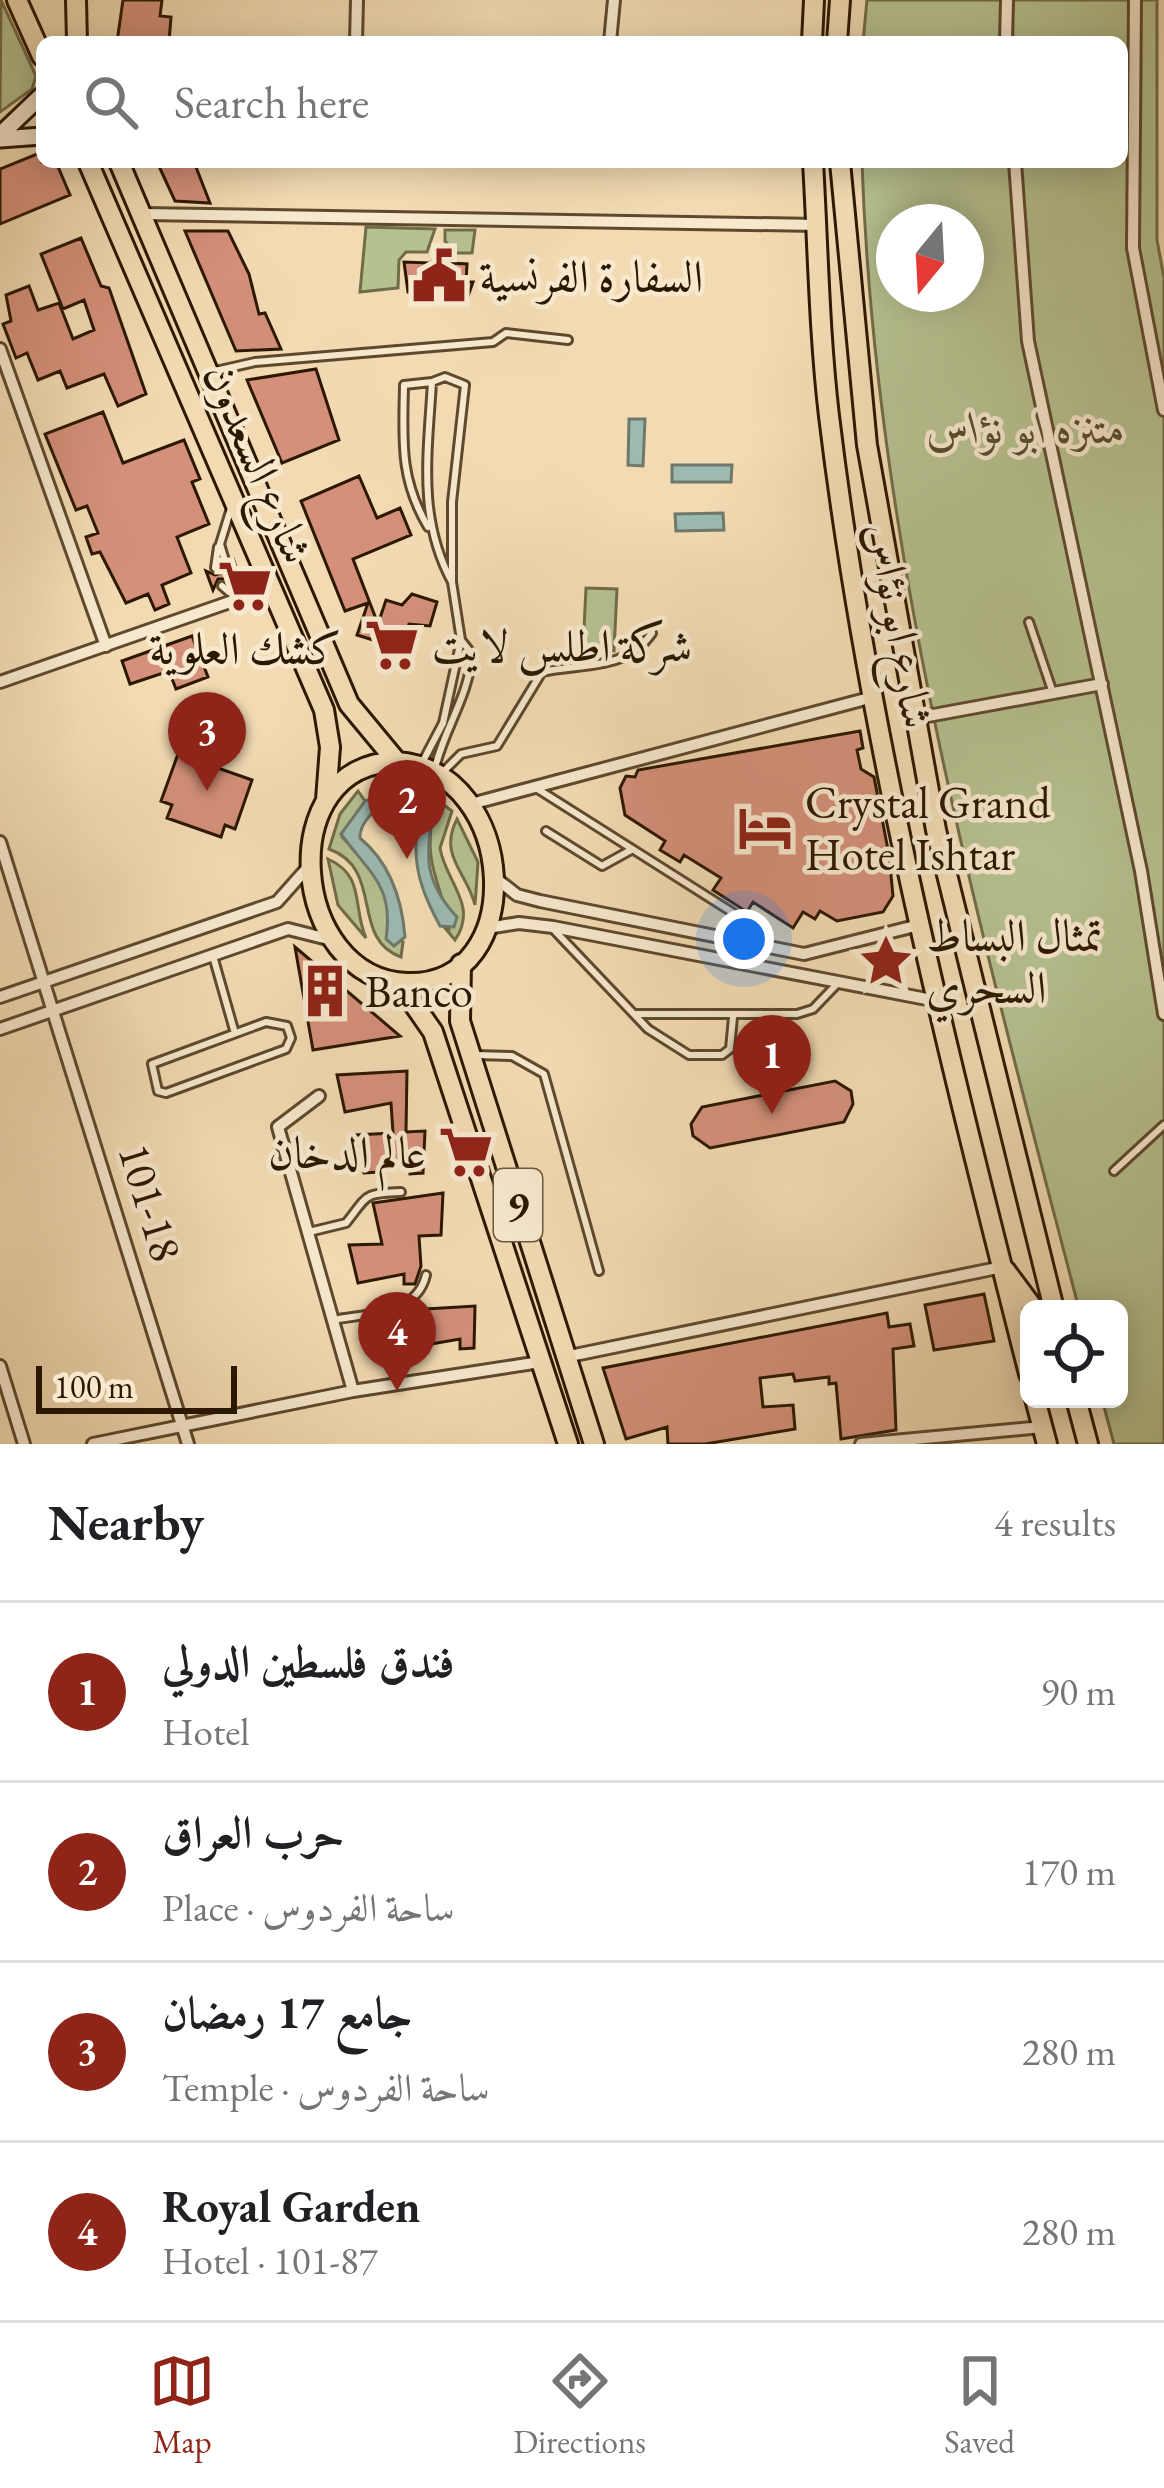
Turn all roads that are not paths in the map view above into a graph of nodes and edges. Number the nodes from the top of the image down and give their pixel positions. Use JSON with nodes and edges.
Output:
{"nodes":[{"id":1,"x":17,"y":0,"type":"edge"},
{"id":2,"x":357,"y":0,"type":"edge"},
{"id":3,"x":614,"y":0,"type":"edge"},
{"id":4,"x":814,"y":0,"type":"edge"},
{"id":5,"x":840,"y":0,"type":"edge"},
{"id":6,"x":1006,"y":0,"type":"edge"},
{"id":7,"x":1136,"y":0,"type":"edge"},
{"id":8,"x":77,"y":2,"type":"edge"},
{"id":9,"x":67,"y":36,"type":"edge"},
{"id":10,"x":77,"y":36,"type":"edge"},
{"id":11,"x":356,"y":36,"type":"edge"},
{"id":12,"x":611,"y":36,"type":"edge"},
{"id":13,"x":812,"y":36,"type":"edge"},
{"id":14,"x":837,"y":36,"type":"edge"},
{"id":15,"x":1006,"y":36,"type":"edge"},
{"id":16,"x":36,"y":43,"type":"edge"},
{"id":17,"x":36,"y":101,"type":"edge"},
{"id":18,"x":36,"y":136,"type":"edge"},
{"id":19,"x":0,"y":137,"type":"edge"},
{"id":20,"x":91,"y":168,"type":"edge"},
{"id":21,"x":122,"y":168,"type":"edge"},
{"id":22,"x":813,"y":168,"type":"edge"},
{"id":23,"x":841,"y":168,"type":"edge"},
{"id":24,"x":1016,"y":168,"type":"edge"},
{"id":25,"x":142,"y":214,"type":"junction"},
{"id":26,"x":817,"y":225,"type":"junction"},
{"id":27,"x":568,"y":340,"type":"dead end"},
{"id":28,"x":0,"y":349,"type":"edge"},
{"id":29,"x":207,"y":373,"type":"junction"},
{"id":30,"x":432,"y":382,"type":"junction"},
{"id":31,"x":1164,"y":410,"type":"edge"},
{"id":32,"x":233,"y":502,"type":"junction"},
{"id":33,"x":429,"y":530,"type":"junction"},
{"id":34,"x":220,"y":544,"type":"junction"},
{"id":35,"x":226,"y":564,"type":"dead end"},
{"id":36,"x":215,"y":568,"type":"dead end"},
{"id":37,"x":452,"y":582,"type":"junction"},
{"id":38,"x":222,"y":586,"type":"dead end"},
{"id":39,"x":270,"y":588,"type":"junction"},
{"id":40,"x":1029,"y":622,"type":"dead end"},
{"id":41,"x":652,"y":633,"type":"dead end"},
{"id":42,"x":461,"y":640,"type":"junction"},
{"id":43,"x":106,"y":646,"type":"junction"},
{"id":44,"x":0,"y":682,"type":"edge"},
{"id":45,"x":1102,"y":684,"type":"junction"},
{"id":46,"x":1053,"y":693,"type":"junction"},
{"id":47,"x":873,"y":697,"type":"junction"},
{"id":48,"x":448,"y":716,"type":"junction"},
{"id":49,"x":917,"y":718,"type":"junction"},
{"id":50,"x":397,"y":762,"type":"junction"},
{"id":51,"x":432,"y":771,"type":"junction"},
{"id":52,"x":533,"y":786,"type":"junction"},
{"id":53,"x":326,"y":800,"type":"junction"},
{"id":54,"x":471,"y":804,"type":"junction"},
{"id":55,"x":546,"y":831,"type":"dead end"},
{"id":56,"x":0,"y":842,"type":"edge"},
{"id":57,"x":631,"y":850,"type":"junction"},
{"id":58,"x":311,"y":863,"type":"junction"},
{"id":59,"x":494,"y":877,"type":"junction"},
{"id":60,"x":949,"y":887,"type":"junction"},
{"id":61,"x":913,"y":898,"type":"junction"},
{"id":62,"x":608,"y":915,"type":"junction"},
{"id":63,"x":746,"y":921,"type":"dead end"},
{"id":64,"x":920,"y":925,"type":"junction"},
{"id":65,"x":553,"y":927,"type":"junction"},
{"id":66,"x":487,"y":928,"type":"junction"},
{"id":67,"x":605,"y":937,"type":"junction"},
{"id":68,"x":333,"y":940,"type":"junction"},
{"id":69,"x":804,"y":954,"type":"junction"},
{"id":70,"x":213,"y":956,"type":"junction"},
{"id":71,"x":461,"y":964,"type":"junction"},
{"id":72,"x":802,"y":974,"type":"junction"},
{"id":73,"x":45,"y":980,"type":"junction"},
{"id":74,"x":839,"y":981,"type":"junction"},
{"id":75,"x":399,"y":983,"type":"junction"},
{"id":76,"x":0,"y":997,"type":"edge"},
{"id":77,"x":938,"y":1001,"type":"junction"},
{"id":78,"x":54,"y":1010,"type":"junction"},
{"id":79,"x":636,"y":1014,"type":"junction"},
{"id":80,"x":1164,"y":1014,"type":"edge"},
{"id":81,"x":733,"y":1017,"type":"junction"},
{"id":82,"x":0,"y":1029,"type":"edge"},
{"id":83,"x":235,"y":1030,"type":"junction"},
{"id":84,"x":471,"y":1055,"type":"junction"},
{"id":85,"x":319,"y":1096,"type":"dead end"},
{"id":86,"x":1164,"y":1126,"type":"edge"},
{"id":87,"x":1114,"y":1171,"type":"dead end"},
{"id":88,"x":401,"y":1192,"type":"dead end"},
{"id":89,"x":309,"y":1232,"type":"junction"},
{"id":90,"x":1002,"y":1267,"type":"junction"},
{"id":91,"x":599,"y":1271,"type":"dead end"},
{"id":92,"x":426,"y":1274,"type":"dead end"},
{"id":93,"x":1027,"y":1300,"type":"edge"},
{"id":94,"x":1052,"y":1300,"type":"edge"},
{"id":95,"x":333,"y":1320,"type":"junction"},
{"id":96,"x":1020,"y":1339,"type":"edge"},
{"id":97,"x":565,"y":1357,"type":"junction"},
{"id":98,"x":540,"y":1362,"type":"junction"},
{"id":99,"x":0,"y":1366,"type":"edge"},
{"id":100,"x":353,"y":1391,"type":"junction"},
{"id":101,"x":1078,"y":1408,"type":"edge"},
{"id":102,"x":183,"y":1427,"type":"junction"},
{"id":103,"x":1044,"y":1436,"type":"edge"},
{"id":104,"x":24,"y":1444,"type":"edge"},
{"id":105,"x":93,"y":1444,"type":"edge"},
{"id":106,"x":188,"y":1444,"type":"edge"},
{"id":107,"x":568,"y":1444,"type":"edge"},
{"id":108,"x":594,"y":1444,"type":"edge"},
{"id":109,"x":861,"y":1444,"type":"edge"},
{"id":110,"x":1088,"y":1444,"type":"edge"}],
"edges":[{"from":1,"to":16,"type":"main road"},
{"from":2,"to":11,"type":"street"},
{"from":3,"to":12,"type":"street"},
{"from":4,"to":13,"type":"main road"},
{"from":5,"to":14,"type":"main road"},
{"from":6,"to":15,"type":"street"},
{"from":7,"to":31,"type":"street"},
{"from":8,"to":9,"type":"main road"},
{"from":8,"to":10,"type":"main road"},
{"from":17,"to":19,"type":"main road"},
{"from":18,"to":19,"type":"main road"},
{"from":20,"to":32,"type":"main road","name":"شارع السعدون"},
{"from":21,"to":25,"type":"main road","name":"شارع السعدون"},
{"from":22,"to":26,"type":"main road","name":"شارع ابو نؤاس"},
{"from":23,"to":49,"type":"main road","name":"شارع ابو نؤاس"},
{"from":24,"to":45,"type":"street"},
{"from":25,"to":26,"type":"street"},
{"from":25,"to":29,"type":"main road","name":"شارع السعدون"},
{"from":26,"to":47,"type":"main road","name":"شارع ابو نؤاس"},
{"from":27,"to":29,"type":"lane"},
{"from":28,"to":43,"type":"street"},
{"from":29,"to":50,"type":"main road","name":"شارع السعدون"},
{"from":30,"to":33,"type":"lane"},
{"from":30,"to":33,"type":"lane"},
{"from":30,"to":37,"type":"lane"},
{"from":32,"to":34,"type":"lane"},
{"from":32,"to":39,"type":"main road","name":"شارع السعدون"},
{"from":33,"to":37,"type":"lane"},
{"from":34,"to":35,"type":"lane"},
{"from":34,"to":36,"type":"lane"},
{"from":37,"to":42,"type":"lane"},
{"from":38,"to":39,"type":"lane"},
{"from":39,"to":43,"type":"street"},
{"from":39,"to":53,"type":"main road","name":"شارع السعدون"},
{"from":40,"to":46,"type":"lane"},
{"from":41,"to":51,"type":"lane"},
{"from":42,"to":48,"type":"lane"},
{"from":42,"to":48,"type":"lane"},
{"from":43,"to":44,"type":"street"},
{"from":45,"to":46,"type":"street"},
{"from":45,"to":80,"type":"street"},
{"from":46,"to":49,"type":"street"},
{"from":47,"to":52,"type":"street"},
{"from":47,"to":61,"type":"main road","name":"شارع ابو نؤاس"},
{"from":48,"to":51,"type":"lane"},
{"from":48,"to":51,"type":"lane"},
{"from":49,"to":60,"type":"main road","name":"شارع ابو نؤاس"},
{"from":50,"to":51,"type":"main road"},
{"from":50,"to":53,"type":"main road"},
{"from":51,"to":54,"type":"main road"},
{"from":52,"to":54,"type":"street"},
{"from":52,"to":57,"type":"lane"},
{"from":53,"to":58,"type":"main road"},
{"from":54,"to":59,"type":"main road"},
{"from":55,"to":57,"type":"lane"},
{"from":56,"to":73,"type":"street","name":"101-18"},
{"from":57,"to":63,"type":"lane"},
{"from":58,"to":68,"type":"main road"},
{"from":58,"to":73,"type":"street"},
{"from":59,"to":62,"type":"street"},
{"from":59,"to":66,"type":"main road"},
{"from":60,"to":61,"type":"main road"},
{"from":60,"to":94,"type":"main road","name":"شارع ابو نؤاس"},
{"from":61,"to":64,"type":"main road","name":"شارع ابو نؤاس"},
{"from":62,"to":67,"type":"street"},
{"from":62,"to":69,"type":"street"},
{"from":64,"to":69,"type":"street"},
{"from":64,"to":77,"type":"main road","name":"شارع ابو نؤاس"},
{"from":65,"to":66,"type":"street"},
{"from":65,"to":67,"type":"street"},
{"from":65,"to":79,"type":"lane"},
{"from":66,"to":71,"type":"main road"},
{"from":67,"to":72,"type":"street"},
{"from":68,"to":70,"type":"street"},
{"from":68,"to":75,"type":"main road"},
{"from":69,"to":72,"type":"street"},
{"from":70,"to":78,"type":"street"},
{"from":70,"to":83,"type":"lane"},
{"from":71,"to":75,"type":"main road"},
{"from":71,"to":84,"type":"main road","number":"9"},
{"from":72,"to":74,"type":"street"},
{"from":73,"to":76,"type":"street"},
{"from":73,"to":78,"type":"street","name":"101-18"},
{"from":74,"to":77,"type":"street"},
{"from":74,"to":81,"type":"lane"},
{"from":75,"to":98,"type":"main road","number":"9"},
{"from":77,"to":90,"type":"main road","name":"شارع ابو نؤاس"},
{"from":78,"to":82,"type":"street"},
{"from":78,"to":102,"type":"street","name":"101-18"},
{"from":79,"to":81,"type":"lane"},
{"from":79,"to":81,"type":"lane"},
{"from":83,"to":83,"type":"lane"},
{"from":84,"to":91,"type":"lane"},
{"from":84,"to":97,"type":"main road","number":"9"},
{"from":85,"to":89,"type":"street"},
{"from":86,"to":87,"type":"lane"},
{"from":88,"to":89,"type":"lane"},
{"from":89,"to":95,"type":"street"},
{"from":90,"to":93,"type":"main road"},
{"from":90,"to":96,"type":"main road","name":"شارع ابو نؤاس"},
{"from":90,"to":97,"type":"street"},
{"from":92,"to":95,"type":"lane"},
{"from":95,"to":100,"type":"street"},
{"from":97,"to":108,"type":"main road","number":"9"},
{"from":98,"to":100,"type":"street"},
{"from":98,"to":107,"type":"main road","number":"9"},
{"from":99,"to":104,"type":"street"},
{"from":100,"to":102,"type":"street"},
{"from":101,"to":110,"type":"main road"},
{"from":102,"to":105,"type":"street"},
{"from":102,"to":106,"type":"street","name":"101-18"},
{"from":103,"to":109,"type":"street"}]}
